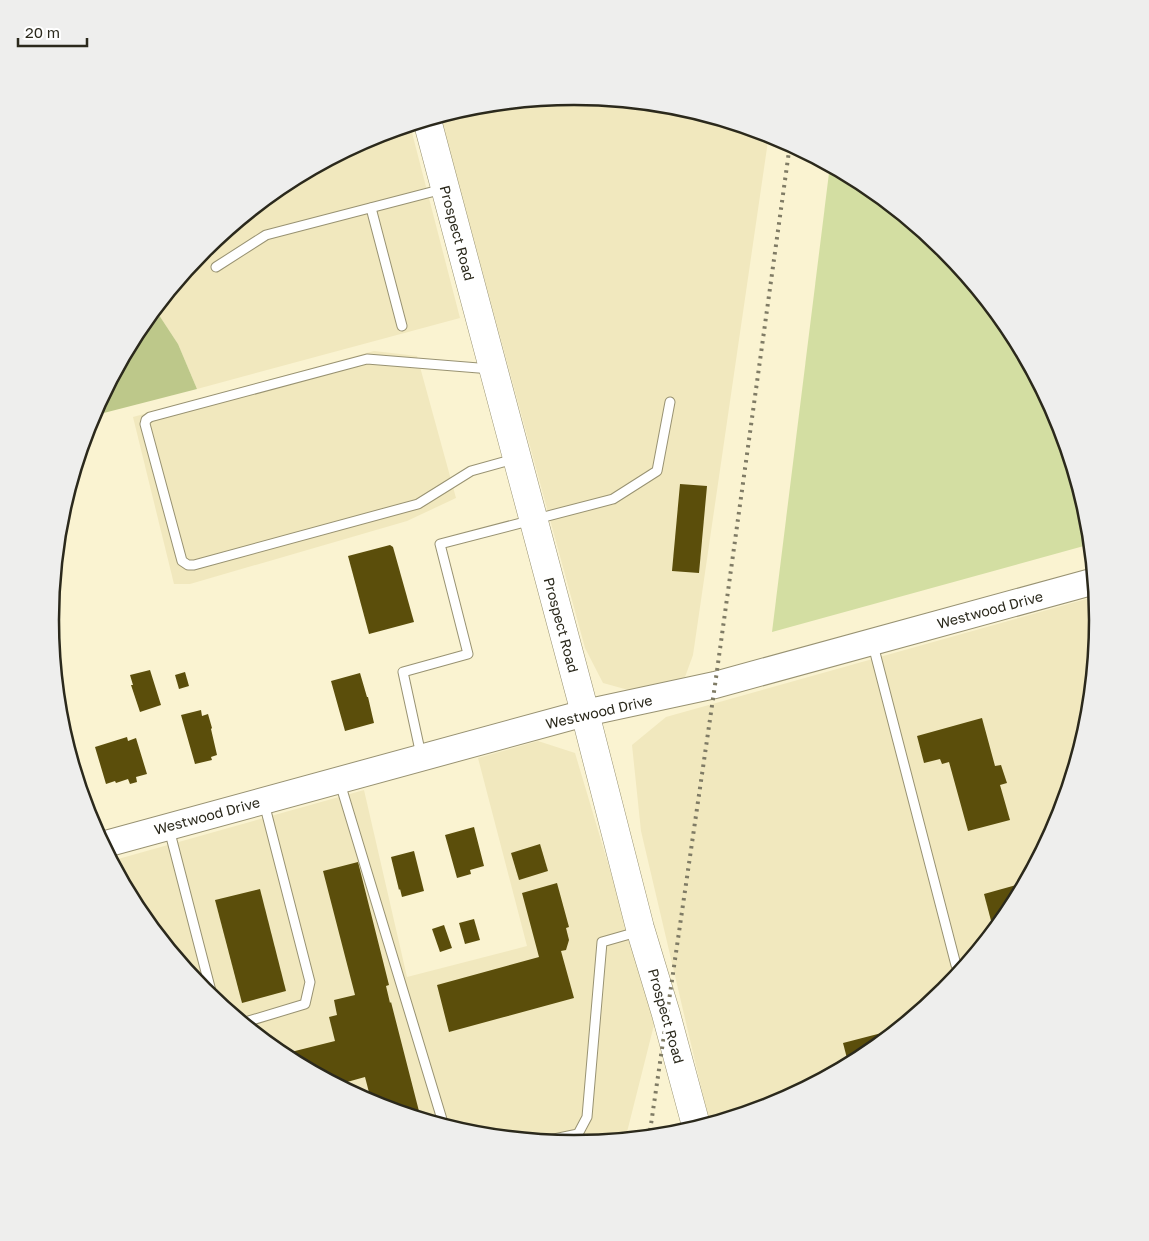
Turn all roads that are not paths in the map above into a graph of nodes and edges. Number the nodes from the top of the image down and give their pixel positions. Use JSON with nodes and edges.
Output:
{"nodes":[{"id":1,"x":429,"y":126,"type":"edge"},
{"id":2,"x":446,"y":188,"type":"junction"},
{"id":3,"x":371,"y":208,"type":"junction"},
{"id":4,"x":216,"y":268,"type":"dead end"},
{"id":5,"x":402,"y":326,"type":"dead end"},
{"id":6,"x":494,"y":369,"type":"junction"},
{"id":7,"x":670,"y":402,"type":"dead end"},
{"id":8,"x":517,"y":459,"type":"junction"},
{"id":9,"x":534,"y":519,"type":"junction"},
{"id":10,"x":1089,"y":583,"type":"edge"},
{"id":11,"x":872,"y":642,"type":"junction"},
{"id":12,"x":585,"y":714,"type":"junction"},
{"id":13,"x":422,"y":758,"type":"junction"},
{"id":14,"x":339,"y":780,"type":"junction"},
{"id":15,"x":263,"y":801,"type":"junction"},
{"id":16,"x":168,"y":827,"type":"junction"},
{"id":17,"x":109,"y":843,"type":"edge"},
{"id":18,"x":641,"y":931,"type":"junction"},
{"id":19,"x":956,"y":965,"type":"dead end"},
{"id":20,"x":208,"y":983,"type":"edge"},
{"id":21,"x":250,"y":1021,"type":"edge"},
{"id":22,"x":442,"y":1119,"type":"edge"},
{"id":23,"x":694,"y":1122,"type":"edge"},
{"id":24,"x":569,"y":1136,"type":"edge"}],
"edges":[{"from":1,"to":2,"type":"main road","name":"Prospect Road"},
{"from":2,"to":3,"type":"lane"},
{"from":2,"to":6,"type":"main road","name":"Prospect Road"},
{"from":3,"to":4,"type":"lane"},
{"from":3,"to":5,"type":"lane"},
{"from":6,"to":8,"type":"main road","name":"Prospect Road"},
{"from":6,"to":8,"type":"lane"},
{"from":7,"to":9,"type":"lane"},
{"from":8,"to":9,"type":"main road","name":"Prospect Road"},
{"from":9,"to":12,"type":"main road","name":"Prospect Road"},
{"from":9,"to":13,"type":"lane"},
{"from":10,"to":11,"type":"street","name":"Westwood Drive"},
{"from":11,"to":12,"type":"street","name":"Westwood Drive"},
{"from":11,"to":19,"type":"lane"},
{"from":12,"to":13,"type":"street","name":"Westwood Drive"},
{"from":12,"to":18,"type":"main road","name":"Prospect Road"},
{"from":13,"to":14,"type":"street","name":"Westwood Drive"},
{"from":14,"to":15,"type":"street","name":"Westwood Drive"},
{"from":14,"to":22,"type":"lane"},
{"from":15,"to":16,"type":"street","name":"Westwood Drive"},
{"from":15,"to":21,"type":"lane"},
{"from":16,"to":17,"type":"street","name":"Westwood Drive"},
{"from":16,"to":20,"type":"lane"},
{"from":18,"to":23,"type":"main road","name":"Prospect Road"},
{"from":18,"to":24,"type":"lane"}]}
